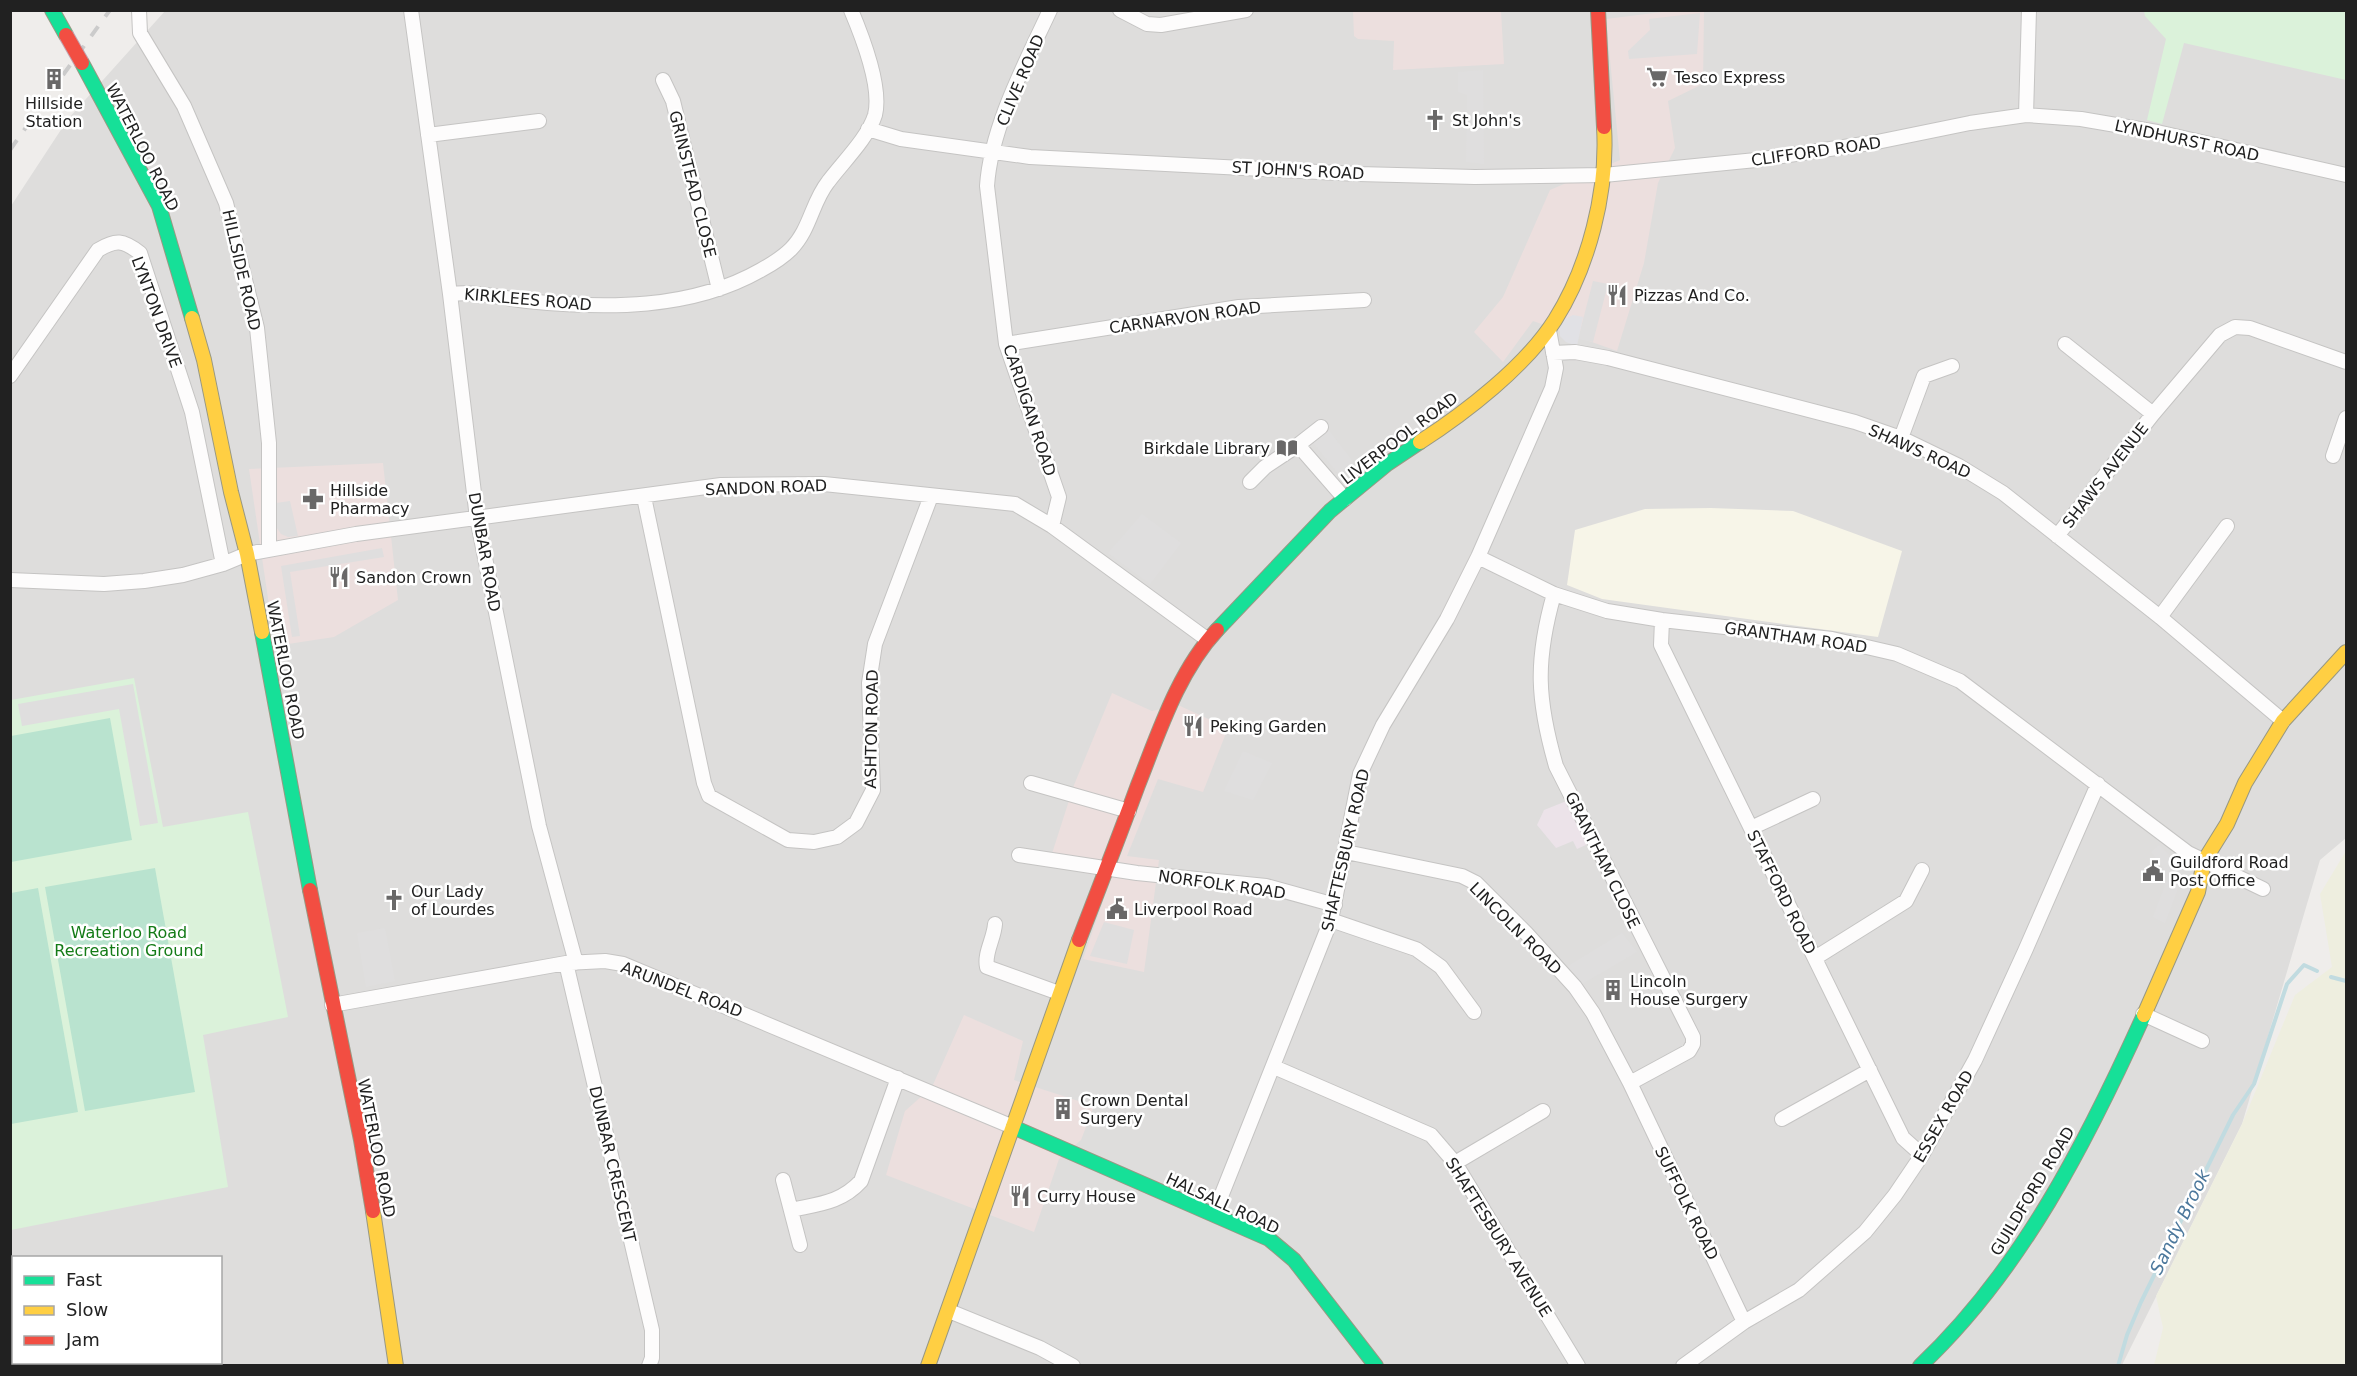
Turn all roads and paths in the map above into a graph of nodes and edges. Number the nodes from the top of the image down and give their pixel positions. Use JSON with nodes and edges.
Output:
{"nodes":[{"id":1,"x":52,"y":10,"type":"edge"},
{"id":2,"x":139,"y":10,"type":"edge"},
{"id":3,"x":411,"y":10,"type":"edge"},
{"id":4,"x":851,"y":10,"type":"edge"},
{"id":5,"x":1050,"y":10,"type":"edge"},
{"id":6,"x":1120,"y":10,"type":"edge"},
{"id":7,"x":1246,"y":10,"type":"edge"},
{"id":8,"x":1598,"y":10,"type":"edge"},
{"id":9,"x":2030,"y":10,"type":"edge"},
{"id":10,"x":663,"y":80,"type":"dead end"},
{"id":11,"x":2026,"y":115,"type":"junction"},
{"id":12,"x":539,"y":121,"type":"dead end"},
{"id":13,"x":868,"y":129,"type":"junction"},
{"id":14,"x":428,"y":135,"type":"junction"},
{"id":15,"x":993,"y":151,"type":"junction"},
{"id":16,"x":1604,"y":175,"type":"junction"},
{"id":17,"x":2346,"y":175,"type":"edge"},
{"id":18,"x":719,"y":289,"type":"junction"},
{"id":19,"x":450,"y":294,"type":"junction"},
{"id":20,"x":1364,"y":300,"type":"dead end"},
{"id":21,"x":1549,"y":330,"type":"junction"},
{"id":22,"x":1006,"y":344,"type":"junction"},
{"id":23,"x":2065,"y":344,"type":"dead end"},
{"id":24,"x":1554,"y":354,"type":"junction"},
{"id":25,"x":2346,"y":362,"type":"edge"},
{"id":26,"x":1952,"y":366,"type":"dead end"},
{"id":27,"x":10,"y":376,"type":"edge"},
{"id":28,"x":2153,"y":414,"type":"junction"},
{"id":29,"x":2346,"y":418,"type":"edge"},
{"id":30,"x":1321,"y":427,"type":"dead end"},
{"id":31,"x":1901,"y":438,"type":"junction"},
{"id":32,"x":1298,"y":445,"type":"junction"},
{"id":33,"x":2333,"y":456,"type":"dead end"},
{"id":34,"x":1250,"y":482,"type":"dead end"},
{"id":35,"x":644,"y":496,"type":"junction"},
{"id":36,"x":931,"y":496,"type":"junction"},
{"id":37,"x":1345,"y":499,"type":"junction"},
{"id":38,"x":477,"y":518,"type":"junction"},
{"id":39,"x":1052,"y":526,"type":"junction"},
{"id":40,"x":2227,"y":526,"type":"dead end"},
{"id":41,"x":2057,"y":536,"type":"junction"},
{"id":42,"x":269,"y":549,"type":"junction"},
{"id":43,"x":247,"y":554,"type":"junction"},
{"id":44,"x":1478,"y":557,"type":"junction"},
{"id":45,"x":223,"y":564,"type":"junction"},
{"id":46,"x":10,"y":580,"type":"edge"},
{"id":47,"x":1554,"y":594,"type":"junction"},
{"id":48,"x":2160,"y":617,"type":"junction"},
{"id":49,"x":1662,"y":620,"type":"junction"},
{"id":50,"x":1208,"y":640,"type":"junction"},
{"id":51,"x":2346,"y":651,"type":"edge"},
{"id":52,"x":2283,"y":721,"type":"junction"},
{"id":53,"x":1031,"y":783,"type":"dead end"},
{"id":54,"x":2098,"y":784,"type":"junction"},
{"id":55,"x":1813,"y":800,"type":"dead end"},
{"id":56,"x":1129,"y":811,"type":"junction"},
{"id":57,"x":1751,"y":828,"type":"junction"},
{"id":58,"x":1346,"y":852,"type":"junction"},
{"id":59,"x":1019,"y":855,"type":"dead end"},
{"id":60,"x":2204,"y":861,"type":"junction"},
{"id":61,"x":1107,"y":869,"type":"junction"},
{"id":62,"x":1923,"y":870,"type":"dead end"},
{"id":63,"x":2263,"y":889,"type":"dead end"},
{"id":64,"x":1335,"y":905,"type":"junction"},
{"id":65,"x":1331,"y":920,"type":"junction"},
{"id":66,"x":995,"y":924,"type":"dead end"},
{"id":67,"x":1815,"y":958,"type":"junction"},
{"id":68,"x":571,"y":963,"type":"junction"},
{"id":69,"x":1059,"y":993,"type":"junction"},
{"id":70,"x":332,"y":1005,"type":"junction"},
{"id":71,"x":1474,"y":1012,"type":"dead end"},
{"id":72,"x":2143,"y":1014,"type":"junction"},
{"id":73,"x":2202,"y":1041,"type":"dead end"},
{"id":74,"x":1274,"y":1067,"type":"junction"},
{"id":75,"x":1870,"y":1070,"type":"junction"},
{"id":76,"x":898,"y":1078,"type":"junction"},
{"id":77,"x":1630,"y":1083,"type":"junction"},
{"id":78,"x":1543,"y":1111,"type":"dead end"},
{"id":79,"x":1782,"y":1119,"type":"dead end"},
{"id":80,"x":1013,"y":1127,"type":"junction"},
{"id":81,"x":1922,"y":1155,"type":"junction"},
{"id":82,"x":1455,"y":1162,"type":"junction"},
{"id":83,"x":783,"y":1180,"type":"dead end"},
{"id":84,"x":791,"y":1210,"type":"junction"},
{"id":85,"x":1214,"y":1214,"type":"junction"},
{"id":86,"x":800,"y":1245,"type":"dead end"},
{"id":87,"x":949,"y":1311,"type":"junction"},
{"id":88,"x":1744,"y":1322,"type":"junction"},
{"id":89,"x":651,"y":1362,"type":"edge"},
{"id":90,"x":1372,"y":1364,"type":"edge"},
{"id":91,"x":396,"y":1365,"type":"edge"},
{"id":92,"x":664,"y":1365,"type":"edge"},
{"id":93,"x":928,"y":1365,"type":"edge"},
{"id":94,"x":1072,"y":1365,"type":"edge"},
{"id":95,"x":1578,"y":1365,"type":"edge"},
{"id":96,"x":1683,"y":1365,"type":"edge"},
{"id":97,"x":1920,"y":1365,"type":"edge"}],
"edges":[{"from":1,"to":43,"type":"main road","name":"WATERLOO ROAD","bridge":true},
{"from":2,"to":42,"type":"street","name":"HILLSIDE ROAD"},
{"from":3,"to":14,"type":"street","name":"DUNBAR ROAD"},
{"from":4,"to":13,"type":"street"},
{"from":5,"to":15,"type":"street","name":"CLIVE ROAD"},
{"from":6,"to":7,"type":"street"},
{"from":8,"to":16,"type":"main road","name":"LIVERPOOL ROAD"},
{"from":9,"to":11,"type":"street"},
{"from":10,"to":18,"type":"street","name":"GRINSTEAD CLOSE"},
{"from":11,"to":16,"type":"street","name":"CLIFFORD ROAD"},
{"from":11,"to":17,"type":"street","name":"LYNDHURST ROAD"},
{"from":12,"to":14,"type":"street"},
{"from":13,"to":15,"type":"street"},
{"from":13,"to":18,"type":"street","name":"KIRKLEES ROAD"},
{"from":14,"to":19,"type":"street","name":"DUNBAR ROAD"},
{"from":15,"to":16,"type":"street","name":"ST JOHN'S ROAD"},
{"from":15,"to":22,"type":"street","name":"CARDIGAN ROAD"},
{"from":16,"to":21,"type":"main road","name":"LIVERPOOL ROAD"},
{"from":18,"to":19,"type":"street","name":"KIRKLEES ROAD"},
{"from":19,"to":38,"type":"street","name":"DUNBAR ROAD"},
{"from":20,"to":22,"type":"street","name":"CARNARVON ROAD"},
{"from":21,"to":24,"type":"street","name":"SHAFTESBURY ROAD"},
{"from":21,"to":37,"type":"main road","name":"LIVERPOOL ROAD"},
{"from":22,"to":39,"type":"street","name":"CARDIGAN ROAD"},
{"from":23,"to":28,"type":"street","name":"SHAWS AVENUE"},
{"from":24,"to":31,"type":"street","name":"SHAWS ROAD"},
{"from":24,"to":44,"type":"street","name":"SHAFTESBURY ROAD"},
{"from":25,"to":28,"type":"street","name":"SHAWS AVENUE"},
{"from":26,"to":31,"type":"street"},
{"from":27,"to":45,"type":"street","name":"LYNTON DRIVE"},
{"from":28,"to":41,"type":"street","name":"SHAWS AVENUE"},
{"from":29,"to":33,"type":"street"},
{"from":30,"to":32,"type":"street"},
{"from":31,"to":41,"type":"street","name":"SHAWS ROAD"},
{"from":32,"to":34,"type":"street"},
{"from":32,"to":37,"type":"street"},
{"from":35,"to":36,"type":"street","name":"SANDON ROAD"},
{"from":35,"to":36,"type":"street","name":"ASHTON ROAD"},
{"from":35,"to":38,"type":"street","name":"SANDON ROAD"},
{"from":36,"to":39,"type":"street","name":"SANDON ROAD"},
{"from":37,"to":50,"type":"main road","name":"LIVERPOOL ROAD"},
{"from":38,"to":42,"type":"street","name":"SANDON ROAD"},
{"from":38,"to":68,"type":"street","name":"DUNBAR ROAD"},
{"from":39,"to":50,"type":"street","name":"SANDON ROAD"},
{"from":40,"to":48,"type":"street"},
{"from":41,"to":48,"type":"street","name":"SHAWS ROAD"},
{"from":42,"to":43,"type":"street","name":"SANDON ROAD"},
{"from":43,"to":45,"type":"street","name":"SANDON ROAD"},
{"from":43,"to":70,"type":"main road","name":"WATERLOO ROAD"},
{"from":44,"to":47,"type":"street","name":"GRANTHAM ROAD"},
{"from":44,"to":58,"type":"street","name":"SHAFTESBURY ROAD"},
{"from":45,"to":46,"type":"street","name":"SANDON ROAD"},
{"from":47,"to":49,"type":"street","name":"GRANTHAM ROAD"},
{"from":47,"to":77,"type":"street","name":"GRANTHAM CLOSE"},
{"from":48,"to":52,"type":"street","name":"SHAWS ROAD"},
{"from":49,"to":54,"type":"street","name":"GRANTHAM ROAD"},
{"from":49,"to":57,"type":"street","name":"STAFFORD ROAD"},
{"from":50,"to":56,"type":"main road","name":"LIVERPOOL ROAD"},
{"from":51,"to":52,"type":"main road","name":"GUILDFORD ROAD"},
{"from":52,"to":60,"type":"main road","name":"GUILDFORD ROAD"},
{"from":53,"to":56,"type":"street"},
{"from":54,"to":60,"type":"street","name":"GRANTHAM ROAD"},
{"from":54,"to":81,"type":"street","name":"ESSEX ROAD"},
{"from":55,"to":57,"type":"street"},
{"from":56,"to":61,"type":"main road","name":"LIVERPOOL ROAD"},
{"from":57,"to":67,"type":"street","name":"STAFFORD ROAD"},
{"from":58,"to":64,"type":"street","name":"SHAFTESBURY ROAD"},
{"from":58,"to":77,"type":"street","name":"LINCOLN ROAD"},
{"from":59,"to":61,"type":"street","name":"NORFOLK ROAD"},
{"from":60,"to":63,"type":"street"},
{"from":60,"to":72,"type":"main road","name":"GUILDFORD ROAD"},
{"from":61,"to":64,"type":"street","name":"NORFOLK ROAD"},
{"from":61,"to":69,"type":"main road","name":"LIVERPOOL ROAD"},
{"from":62,"to":67,"type":"street"},
{"from":64,"to":65,"type":"street","name":"SHAFTESBURY ROAD"},
{"from":65,"to":71,"type":"street"},
{"from":65,"to":74,"type":"street","name":"SHAFTESBURY ROAD"},
{"from":66,"to":69,"type":"street"},
{"from":67,"to":75,"type":"street","name":"STAFFORD ROAD"},
{"from":68,"to":70,"type":"street","name":"ARUNDEL ROAD"},
{"from":68,"to":76,"type":"street","name":"ARUNDEL ROAD"},
{"from":68,"to":89,"type":"street","name":"DUNBAR CRESCENT"},
{"from":69,"to":80,"type":"main road","name":"LIVERPOOL ROAD"},
{"from":70,"to":91,"type":"main road","name":"WATERLOO ROAD"},
{"from":72,"to":73,"type":"street"},
{"from":72,"to":97,"type":"main road","name":"GUILDFORD ROAD"},
{"from":74,"to":82,"type":"street","name":"SHAFTESBURY AVENUE"},
{"from":74,"to":85,"type":"street","name":"SHAFTESBURY ROAD"},
{"from":75,"to":79,"type":"street"},
{"from":75,"to":81,"type":"street","name":"STAFFORD ROAD"},
{"from":76,"to":80,"type":"street","name":"ARUNDEL ROAD"},
{"from":76,"to":84,"type":"street"},
{"from":77,"to":88,"type":"street","name":"SUFFOLK ROAD"},
{"from":78,"to":82,"type":"street"},
{"from":80,"to":85,"type":"main road","name":"HALSALL ROAD"},
{"from":80,"to":87,"type":"main road","name":"LIVERPOOL ROAD"},
{"from":81,"to":88,"type":"street","name":"ESSEX ROAD"},
{"from":82,"to":95,"type":"street","name":"SHAFTESBURY AVENUE"},
{"from":83,"to":84,"type":"street"},
{"from":84,"to":86,"type":"street"},
{"from":85,"to":90,"type":"main road","name":"HALSALL ROAD"},
{"from":87,"to":93,"type":"main road","name":"LIVERPOOL ROAD"},
{"from":87,"to":94,"type":"street"},
{"from":88,"to":96,"type":"street","name":"ESSEX ROAD"},
{"from":89,"to":92,"type":"street"}]}
